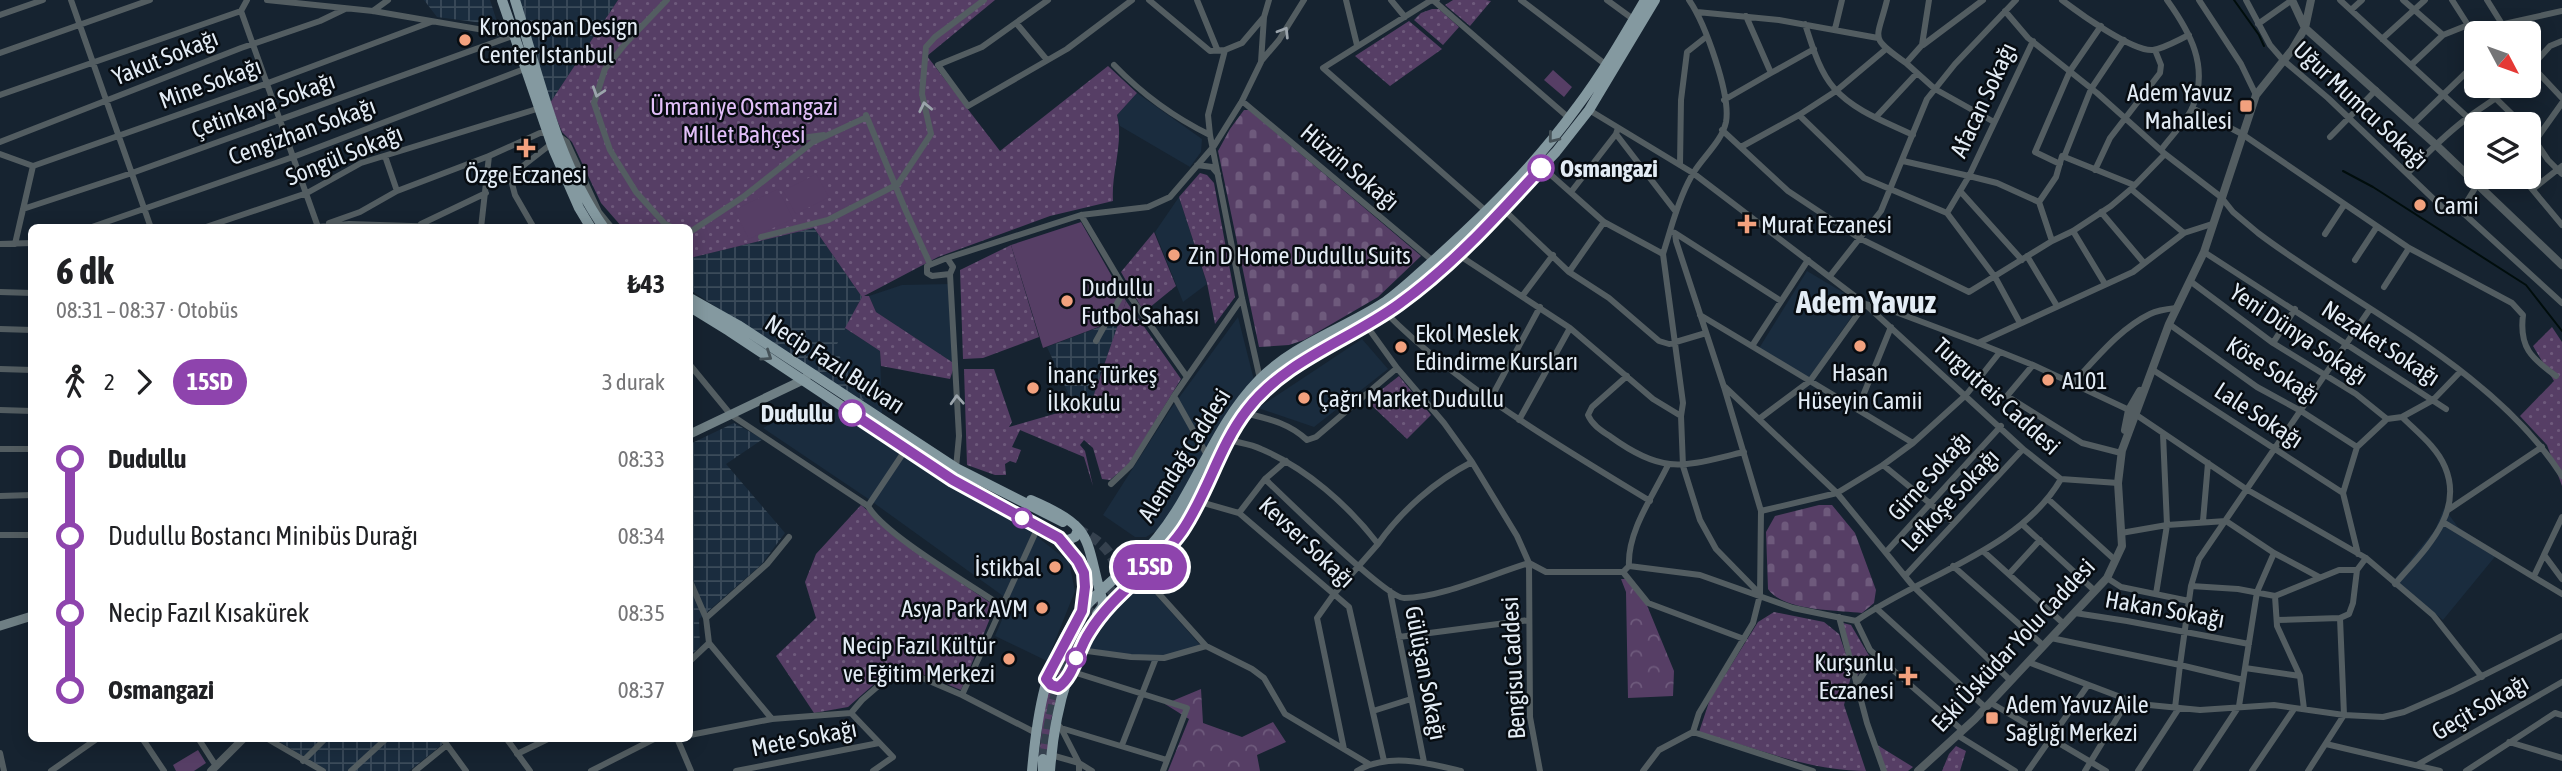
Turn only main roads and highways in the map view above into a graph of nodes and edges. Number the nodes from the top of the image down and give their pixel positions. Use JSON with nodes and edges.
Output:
{"nodes":[{"id":1,"x":502,"y":0,"type":"edge"},
{"id":2,"x":515,"y":0,"type":"edge"},
{"id":3,"x":1645,"y":0,"type":"edge"},
{"id":4,"x":1655,"y":0,"type":"edge"},
{"id":5,"x":1585,"y":107,"type":"junction"},
{"id":6,"x":553,"y":137,"type":"junction"},
{"id":7,"x":589,"y":224,"type":"edge"},
{"id":8,"x":602,"y":224,"type":"edge"},
{"id":9,"x":693,"y":300,"type":"edge"},
{"id":10,"x":693,"y":309,"type":"edge"},
{"id":11,"x":806,"y":376,"type":"junction"},
{"id":12,"x":693,"y":429,"type":"edge"},
{"id":13,"x":1226,"y":445,"type":"junction"},
{"id":14,"x":1067,"y":521,"type":"junction"},
{"id":15,"x":1059,"y":538,"type":"junction"},
{"id":16,"x":1157,"y":550,"type":"tunnel mouth"},
{"id":17,"x":1100,"y":593,"type":"junction"},
{"id":18,"x":1082,"y":611,"type":"junction"},
{"id":19,"x":28,"y":617,"type":"edge"},
{"id":20,"x":1073,"y":625,"type":"junction"},
{"id":21,"x":0,"y":626,"type":"edge"},
{"id":22,"x":1088,"y":633,"type":"junction"},
{"id":23,"x":1046,"y":679,"type":"junction"},
{"id":24,"x":1066,"y":682,"type":"junction"},
{"id":25,"x":1047,"y":757,"type":"junction"},
{"id":26,"x":1032,"y":771,"type":"edge"},
{"id":27,"x":1043,"y":771,"type":"edge"},
{"id":28,"x":1050,"y":771,"type":"edge"}],
"edges":[{"from":1,"to":6,"type":"main road"},
{"from":2,"to":6,"type":"main road"},
{"from":3,"to":5,"type":"main road","name":"Alemdağ Caddesi"},
{"from":4,"to":5,"type":"main road","name":"Alemdağ Caddesi"},
{"from":5,"to":13,"type":"main road","name":"Alemdağ Caddesi"},
{"from":5,"to":17,"type":"main road","name":"Alemdağ Caddesi","one_way":true},
{"from":6,"to":7,"type":"main road"},
{"from":6,"to":8,"type":"main road"},
{"from":9,"to":11,"type":"main road","name":"Necip Fazıl Bulvarı"},
{"from":10,"to":11,"type":"main road","name":"Necip Fazıl Bulvarı","one_way":true},
{"from":11,"to":12,"type":"main road"},
{"from":11,"to":14,"type":"main road","name":"Necip Fazıl Bulvarı"},
{"from":11,"to":15,"type":"main road","name":"Necip Fazıl Bulvarı"},
{"from":13,"to":16,"type":"main road","name":"Alemdağ Caddesi"},
{"from":13,"to":22,"type":"main road","name":"Alemdağ Caddesi"},
{"from":14,"to":15,"type":"main road"},
{"from":14,"to":17,"type":"main road"},
{"from":15,"to":18,"type":"main road","name":"Necip Fazıl Bulvarı"},
{"from":17,"to":18,"type":"main road","name":"Alemdağ Caddesi"},
{"from":17,"to":22,"type":"main road"},
{"from":18,"to":20,"type":"main road","name":"Alemdağ Caddesi"},
{"from":19,"to":21,"type":"main road"},
{"from":20,"to":22,"type":"main road"},
{"from":20,"to":23,"type":"main road","name":"Alemdağ Caddesi"},
{"from":22,"to":24,"type":"main road","name":"Alemdağ Caddesi"},
{"from":23,"to":24,"type":"main road"},
{"from":23,"to":26,"type":"main road","name":"Alemdağ Caddesi"},
{"from":24,"to":25,"type":"main road","name":"Alemdağ Caddesi"},
{"from":25,"to":27,"type":"main road","name":"Alemdağ Caddesi"},
{"from":25,"to":28,"type":"main road","name":"Alemdağ Caddesi"}]}
